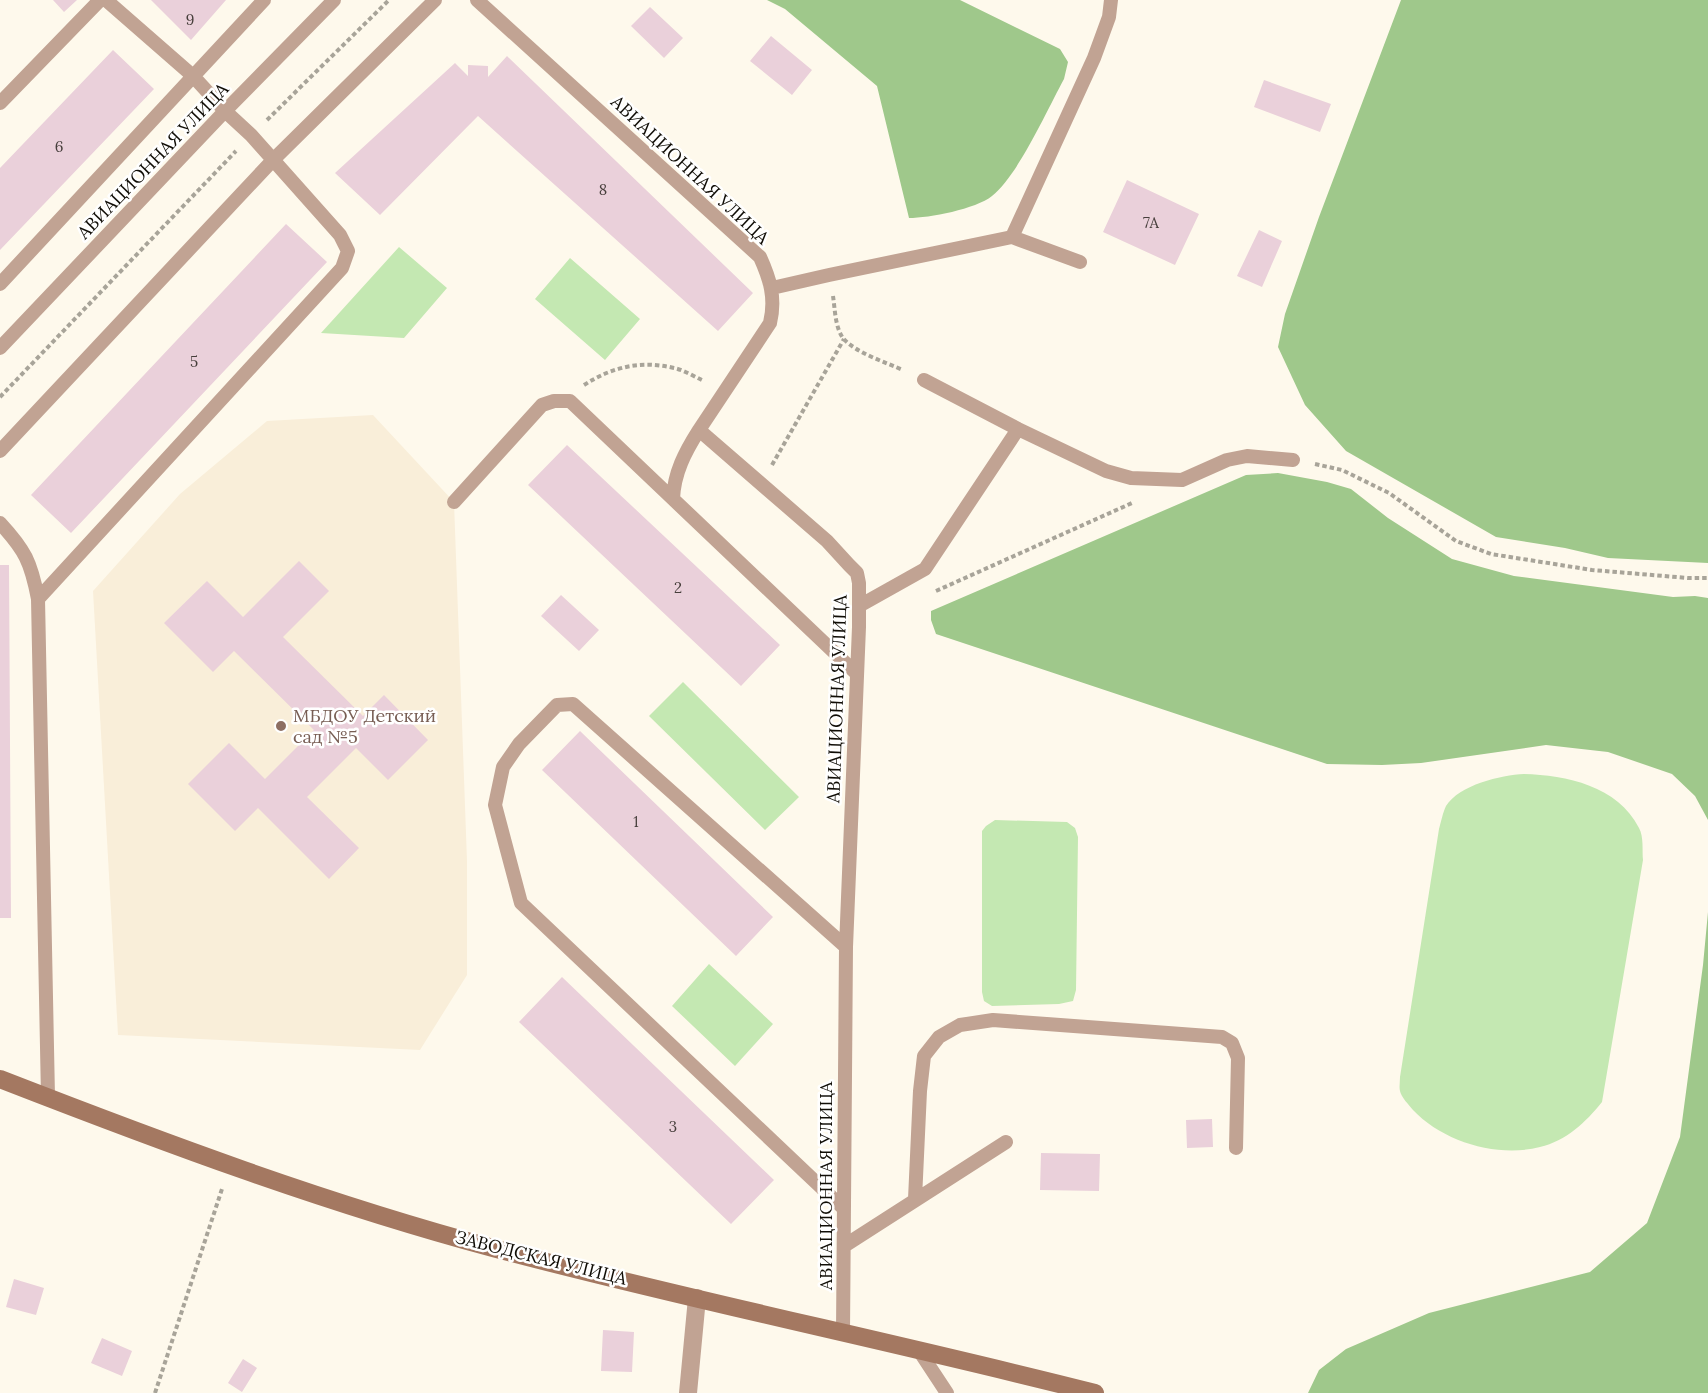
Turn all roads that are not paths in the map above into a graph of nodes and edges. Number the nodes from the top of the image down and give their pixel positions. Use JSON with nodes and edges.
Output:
{"nodes":[{"id":1,"x":100,"y":0,"type":"edge"},
{"id":2,"x":106,"y":0,"type":"edge"},
{"id":3,"x":264,"y":0,"type":"edge"},
{"id":4,"x":334,"y":0,"type":"edge"},
{"id":5,"x":435,"y":0,"type":"edge"},
{"id":6,"x":477,"y":0,"type":"edge"},
{"id":7,"x":1111,"y":0,"type":"edge"},
{"id":8,"x":193,"y":76,"type":"junction"},
{"id":9,"x":0,"y":103,"type":"edge"},
{"id":10,"x":225,"y":111,"type":"junction"},
{"id":11,"x":273,"y":160,"type":"junction"},
{"id":12,"x":1012,"y":237,"type":"junction"},
{"id":13,"x":1080,"y":262,"type":"dead end"},
{"id":14,"x":0,"y":284,"type":"edge"},
{"id":15,"x":772,"y":288,"type":"junction"},
{"id":16,"x":0,"y":348,"type":"edge"},
{"id":17,"x":924,"y":380,"type":"road end"},
{"id":18,"x":1018,"y":429,"type":"junction"},
{"id":19,"x":699,"y":430,"type":"junction"},
{"id":20,"x":0,"y":451,"type":"edge"},
{"id":21,"x":1293,"y":460,"type":"road end"},
{"id":22,"x":673,"y":499,"type":"junction"},
{"id":23,"x":453,"y":501,"type":"dead end"},
{"id":24,"x":0,"y":523,"type":"edge"},
{"id":25,"x":38,"y":599,"type":"junction"},
{"id":26,"x":859,"y":606,"type":"junction"},
{"id":27,"x":857,"y":674,"type":"junction"},
{"id":28,"x":846,"y":947,"type":"junction"},
{"id":29,"x":0,"y":1078,"type":"edge"},
{"id":30,"x":48,"y":1097,"type":"junction"},
{"id":31,"x":1006,"y":1142,"type":"dead end"},
{"id":32,"x":1236,"y":1148,"type":"dead end"},
{"id":33,"x":915,"y":1199,"type":"junction"},
{"id":34,"x":842,"y":1207,"type":"junction"},
{"id":35,"x":844,"y":1246,"type":"junction"},
{"id":36,"x":697,"y":1298,"type":"junction"},
{"id":37,"x":843,"y":1332,"type":"junction"},
{"id":38,"x":918,"y":1349,"type":"junction"},
{"id":39,"x":1087,"y":1392,"type":"edge"},
{"id":40,"x":688,"y":1393,"type":"edge"},
{"id":41,"x":947,"y":1393,"type":"edge"}],
"edges":[{"from":1,"to":9,"type":"lane"},
{"from":2,"to":8,"type":"lane"},
{"from":3,"to":8,"type":"lane"},
{"from":4,"to":10,"type":"lane","name":"АВИАЦИОННАЯ УЛИЦА"},
{"from":5,"to":11,"type":"lane"},
{"from":6,"to":15,"type":"lane","name":"АВИАЦИОННАЯ УЛИЦА"},
{"from":7,"to":12,"type":"lane"},
{"from":8,"to":10,"type":"lane"},
{"from":8,"to":14,"type":"lane"},
{"from":10,"to":11,"type":"lane"},
{"from":10,"to":16,"type":"lane","name":"АВИАЦИОННАЯ УЛИЦА"},
{"from":11,"to":20,"type":"lane"},
{"from":11,"to":25,"type":"lane"},
{"from":12,"to":13,"type":"lane"},
{"from":12,"to":15,"type":"lane"},
{"from":15,"to":19,"type":"lane","name":"АВИАЦИОННАЯ УЛИЦА"},
{"from":17,"to":18,"type":"lane"},
{"from":18,"to":21,"type":"lane"},
{"from":18,"to":26,"type":"lane"},
{"from":19,"to":22,"type":"lane"},
{"from":19,"to":26,"type":"lane","name":"АВИАЦИОННАЯ УЛИЦА"},
{"from":22,"to":23,"type":"lane"},
{"from":22,"to":27,"type":"lane"},
{"from":24,"to":25,"type":"lane"},
{"from":25,"to":30,"type":"lane"},
{"from":26,"to":27,"type":"lane","name":"АВИАЦИОННАЯ УЛИЦА"},
{"from":27,"to":28,"type":"lane","name":"АВИАЦИОННАЯ УЛИЦА"},
{"from":28,"to":34,"type":"lane","name":"АВИАЦИОННАЯ УЛИЦА"},
{"from":28,"to":34,"type":"lane"},
{"from":29,"to":30,"type":"street","name":"ЗАВОДСКАЯ УЛИЦА"},
{"from":30,"to":36,"type":"street","name":"ЗАВОДСКАЯ УЛИЦА"},
{"from":31,"to":33,"type":"lane"},
{"from":32,"to":33,"type":"lane"},
{"from":33,"to":35,"type":"lane"},
{"from":34,"to":35,"type":"lane","name":"АВИАЦИОННАЯ УЛИЦА"},
{"from":35,"to":37,"type":"lane","name":"АВИАЦИОННАЯ УЛИЦА"},
{"from":36,"to":37,"type":"street","name":"ЗАВОДСКАЯ УЛИЦА"},
{"from":36,"to":40,"type":"street"},
{"from":37,"to":38,"type":"street","name":"ЗАВОДСКАЯ УЛИЦА"},
{"from":38,"to":39,"type":"street","name":"ЗАВОДСКАЯ УЛИЦА"},
{"from":38,"to":41,"type":"lane"}]}
